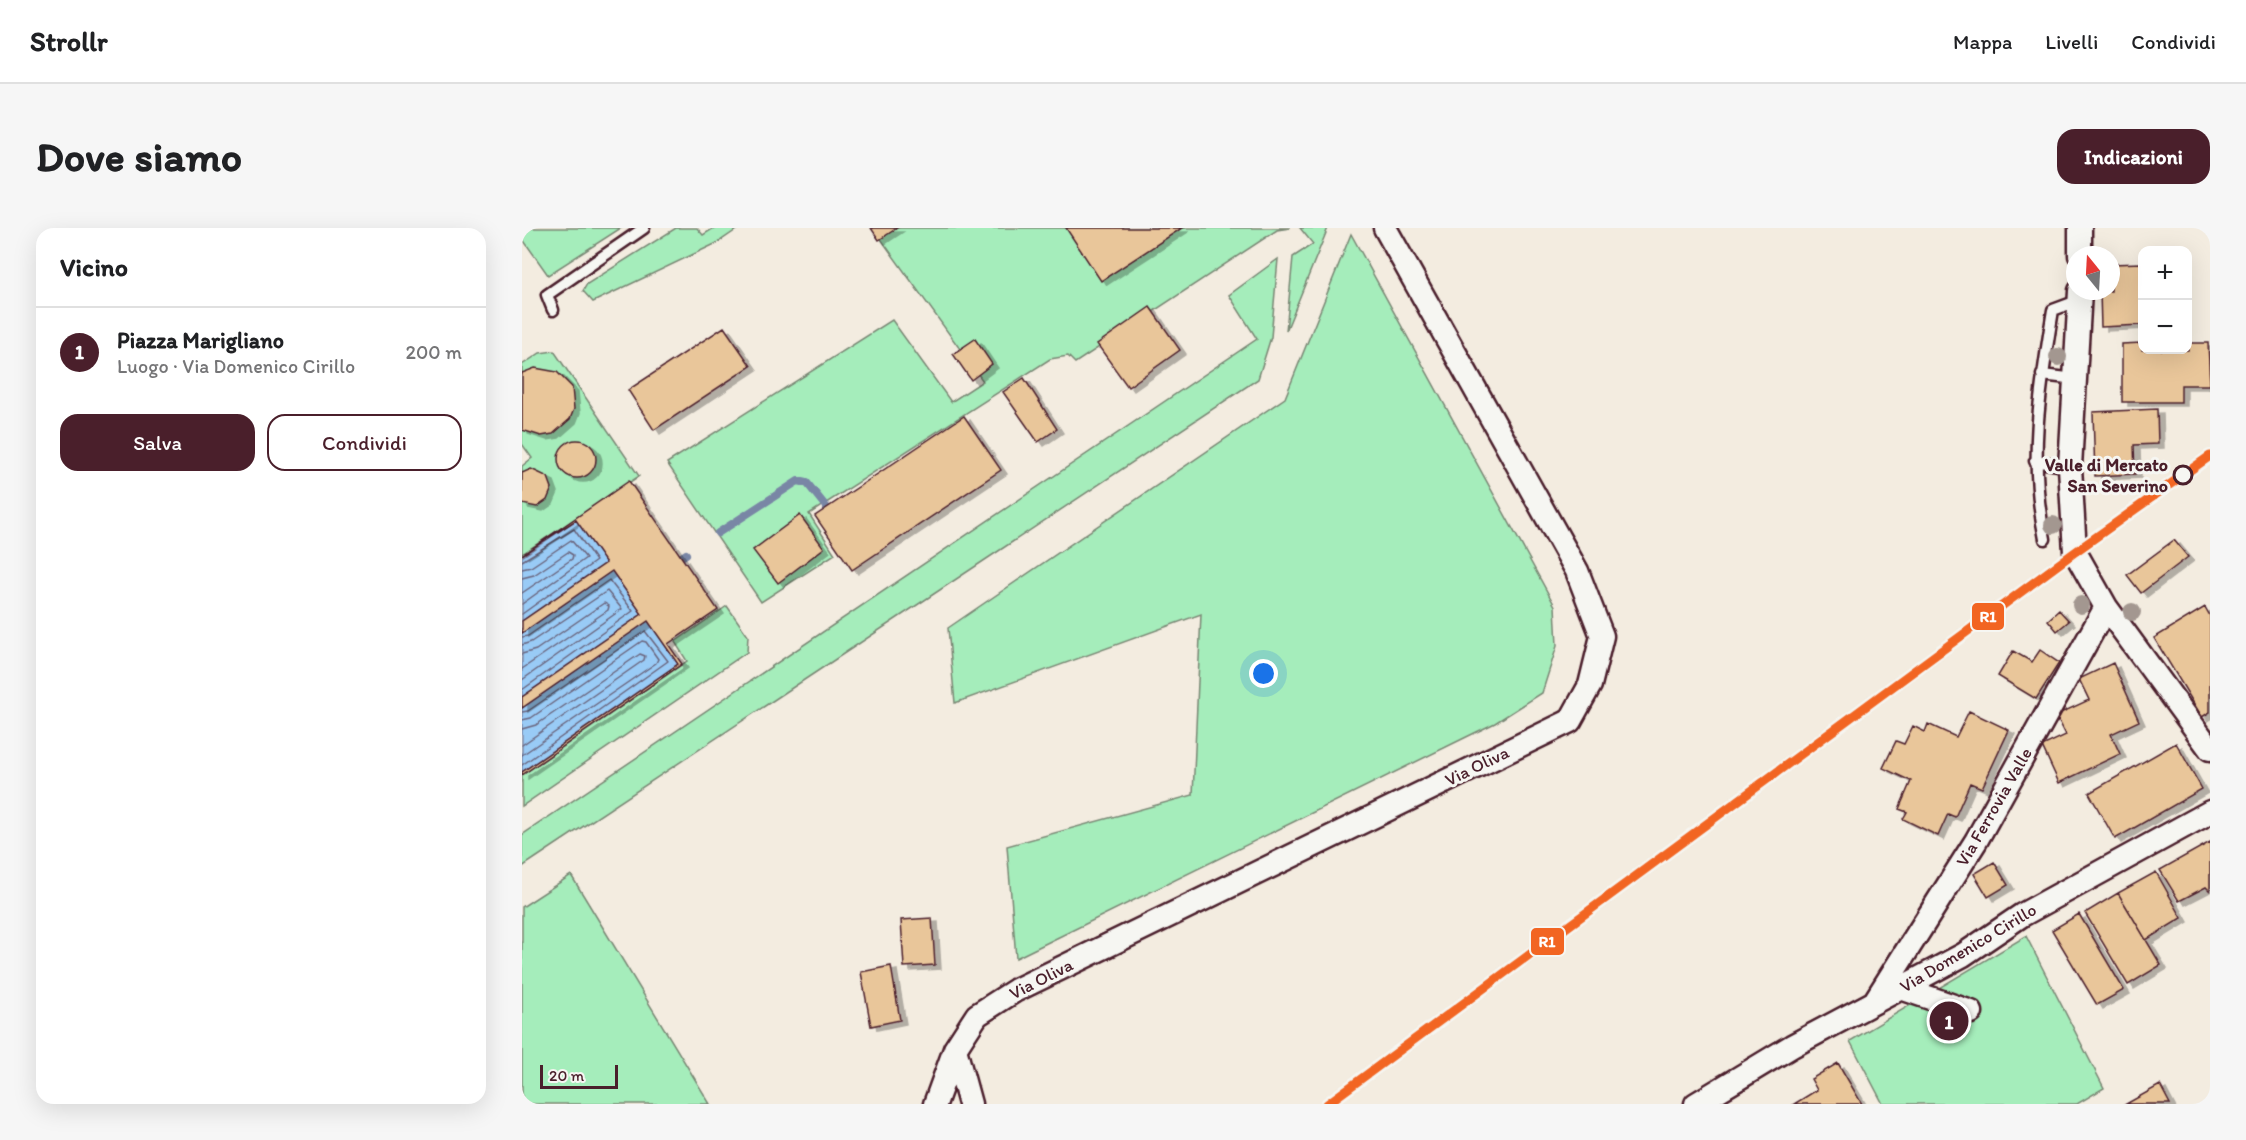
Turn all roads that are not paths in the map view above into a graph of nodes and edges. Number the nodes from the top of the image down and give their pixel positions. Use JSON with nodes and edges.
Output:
{"nodes":[{"id":1,"x":644,"y":228,"type":"edge"},
{"id":2,"x":1385,"y":228,"type":"edge"},
{"id":3,"x":2080,"y":228,"type":"edge"},
{"id":4,"x":2080,"y":246,"type":"edge"},
{"id":5,"x":2072,"y":300,"type":"edge"},
{"id":6,"x":2080,"y":300,"type":"edge"},
{"id":7,"x":554,"y":310,"type":"dead end"},
{"id":8,"x":2042,"y":375,"type":"junction"},
{"id":9,"x":2076,"y":379,"type":"junction"},
{"id":10,"x":2035,"y":461,"type":"junction"},
{"id":11,"x":2070,"y":467,"type":"junction"},
{"id":12,"x":2045,"y":539,"type":"dead end"},
{"id":13,"x":2106,"y":607,"type":"junction"},
{"id":14,"x":2210,"y":749,"type":"edge"},
{"id":15,"x":2210,"y":812,"type":"edge"},
{"id":16,"x":1901,"y":988,"type":"junction"},
{"id":17,"x":1875,"y":1002,"type":"junction"},
{"id":18,"x":1971,"y":1012,"type":"dead end"},
{"id":19,"x":955,"y":1049,"type":"junction"},
{"id":20,"x":934,"y":1104,"type":"edge"},
{"id":21,"x":970,"y":1104,"type":"edge"},
{"id":22,"x":1696,"y":1104,"type":"edge"}],
"edges":[{"from":1,"to":7,"type":"lane"},
{"from":2,"to":19,"type":"street","name":"Via Oliva"},
{"from":3,"to":4,"type":"street"},
{"from":5,"to":8,"type":"lane"},
{"from":6,"to":9,"type":"street"},
{"from":8,"to":9,"type":"lane"},
{"from":8,"to":10,"type":"lane"},
{"from":9,"to":11,"type":"street"},
{"from":10,"to":11,"type":"lane"},
{"from":10,"to":12,"type":"lane"},
{"from":11,"to":13,"type":"street"},
{"from":13,"to":14,"type":"street"},
{"from":13,"to":17,"type":"street","name":"Via Ferrovia Valle"},
{"from":15,"to":16,"type":"street","name":"Via Domenico Cirillo"},
{"from":16,"to":17,"type":"street","name":"Via Domenico Cirillo"},
{"from":16,"to":18,"type":"street"},
{"from":17,"to":22,"type":"street","name":"Via Domenico Cirillo"},
{"from":19,"to":20,"type":"street","name":"Via Oliva"},
{"from":19,"to":21,"type":"street"}]}
